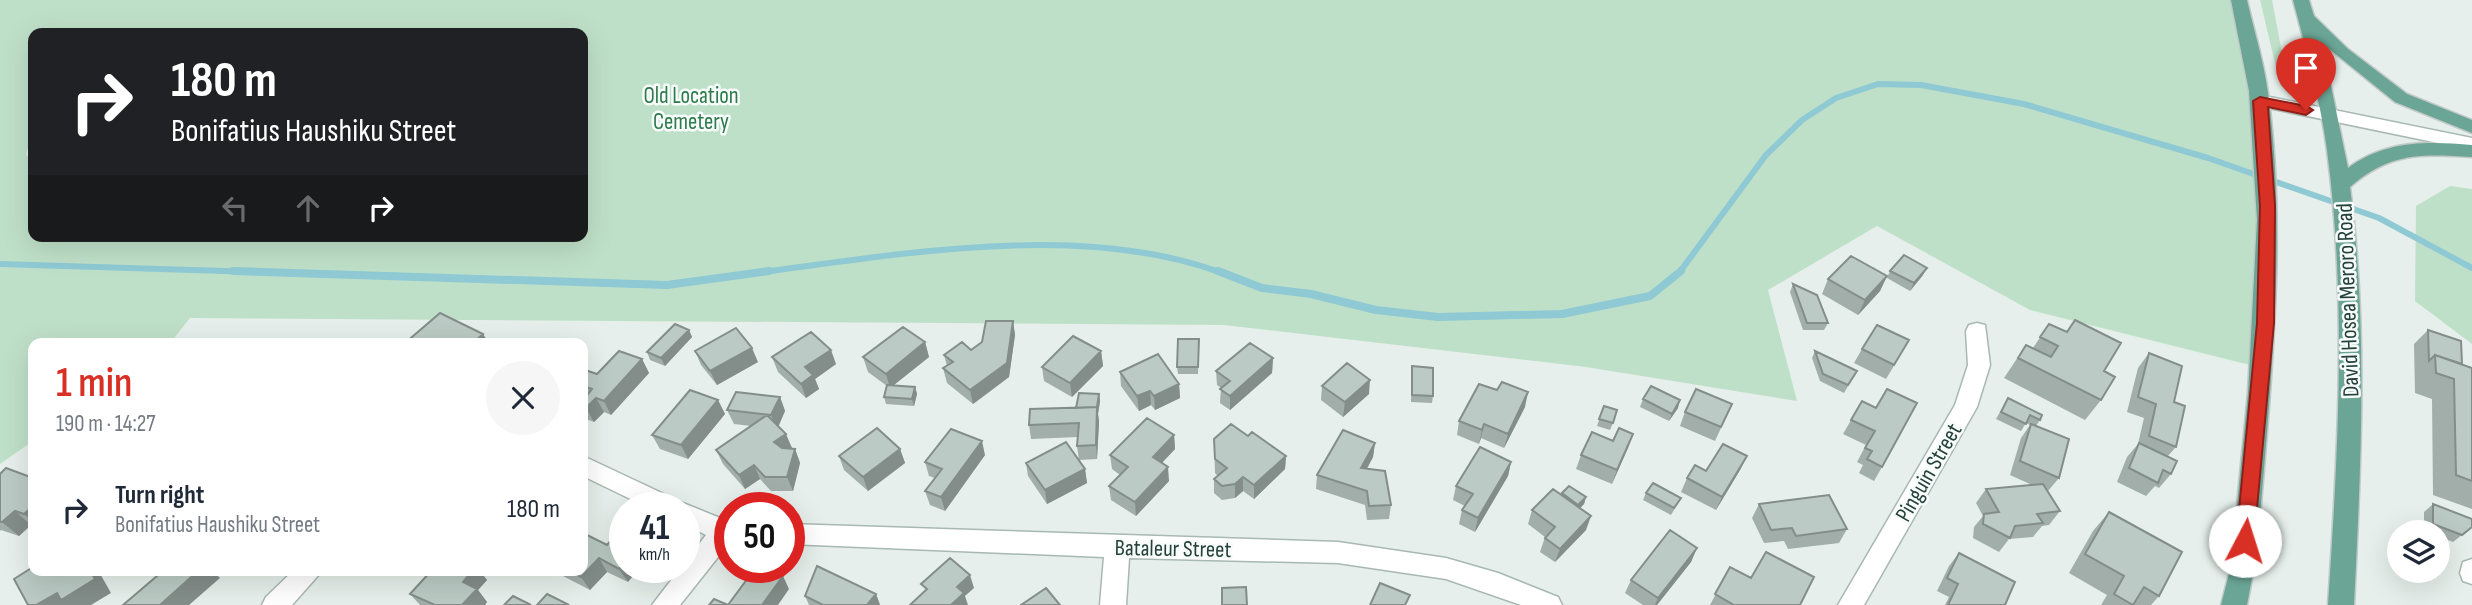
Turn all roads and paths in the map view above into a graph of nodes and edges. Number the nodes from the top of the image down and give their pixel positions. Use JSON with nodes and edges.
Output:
{"nodes":[{"id":1,"x":2239,"y":0,"type":"edge"},
{"id":2,"x":2301,"y":0,"type":"edge"},
{"id":3,"x":2307,"y":19,"type":"junction"},
{"id":4,"x":2260,"y":101,"type":"junction"},
{"id":5,"x":2330,"y":115,"type":"junction"},
{"id":6,"x":2472,"y":127,"type":"edge"},
{"id":7,"x":2472,"y":144,"type":"edge"},
{"id":8,"x":2472,"y":150,"type":"edge"},
{"id":9,"x":2342,"y":188,"type":"junction"},
{"id":10,"x":1977,"y":331,"type":"dead end"},
{"id":11,"x":588,"y":467,"type":"edge"},
{"id":12,"x":640,"y":492,"type":"edge"},
{"id":13,"x":805,"y":535,"type":"edge"},
{"id":14,"x":714,"y":546,"type":"edge"},
{"id":15,"x":1117,"y":547,"type":"junction"},
{"id":16,"x":305,"y":576,"type":"edge"},
{"id":17,"x":275,"y":605,"type":"edge"},
{"id":18,"x":665,"y":605,"type":"edge"},
{"id":19,"x":1113,"y":605,"type":"edge"},
{"id":20,"x":1549,"y":605,"type":"edge"},
{"id":21,"x":1851,"y":605,"type":"edge"},
{"id":22,"x":2234,"y":605,"type":"edge"},
{"id":23,"x":2341,"y":605,"type":"edge"}],
"edges":[{"from":1,"to":4,"type":"main road"},
{"from":2,"to":3,"type":"main road","name":"David Hosea Meroro Road"},
{"from":3,"to":5,"type":"main road","name":"David Hosea Meroro Road"},
{"from":3,"to":6,"type":"main road"},
{"from":4,"to":5,"type":"street"},
{"from":4,"to":22,"type":"main road"},
{"from":5,"to":7,"type":"street"},
{"from":5,"to":9,"type":"main road","name":"David Hosea Meroro Road"},
{"from":8,"to":9,"type":"main road"},
{"from":9,"to":23,"type":"main road","name":"David Hosea Meroro Road"},
{"from":10,"to":21,"type":"street","name":"Pinguin Street"},
{"from":11,"to":12,"type":"street"},
{"from":13,"to":15,"type":"street","name":"Bataleur Street"},
{"from":14,"to":18,"type":"street"},
{"from":15,"to":19,"type":"street"},
{"from":15,"to":20,"type":"street","name":"Bataleur Street"},
{"from":16,"to":17,"type":"street"}]}
